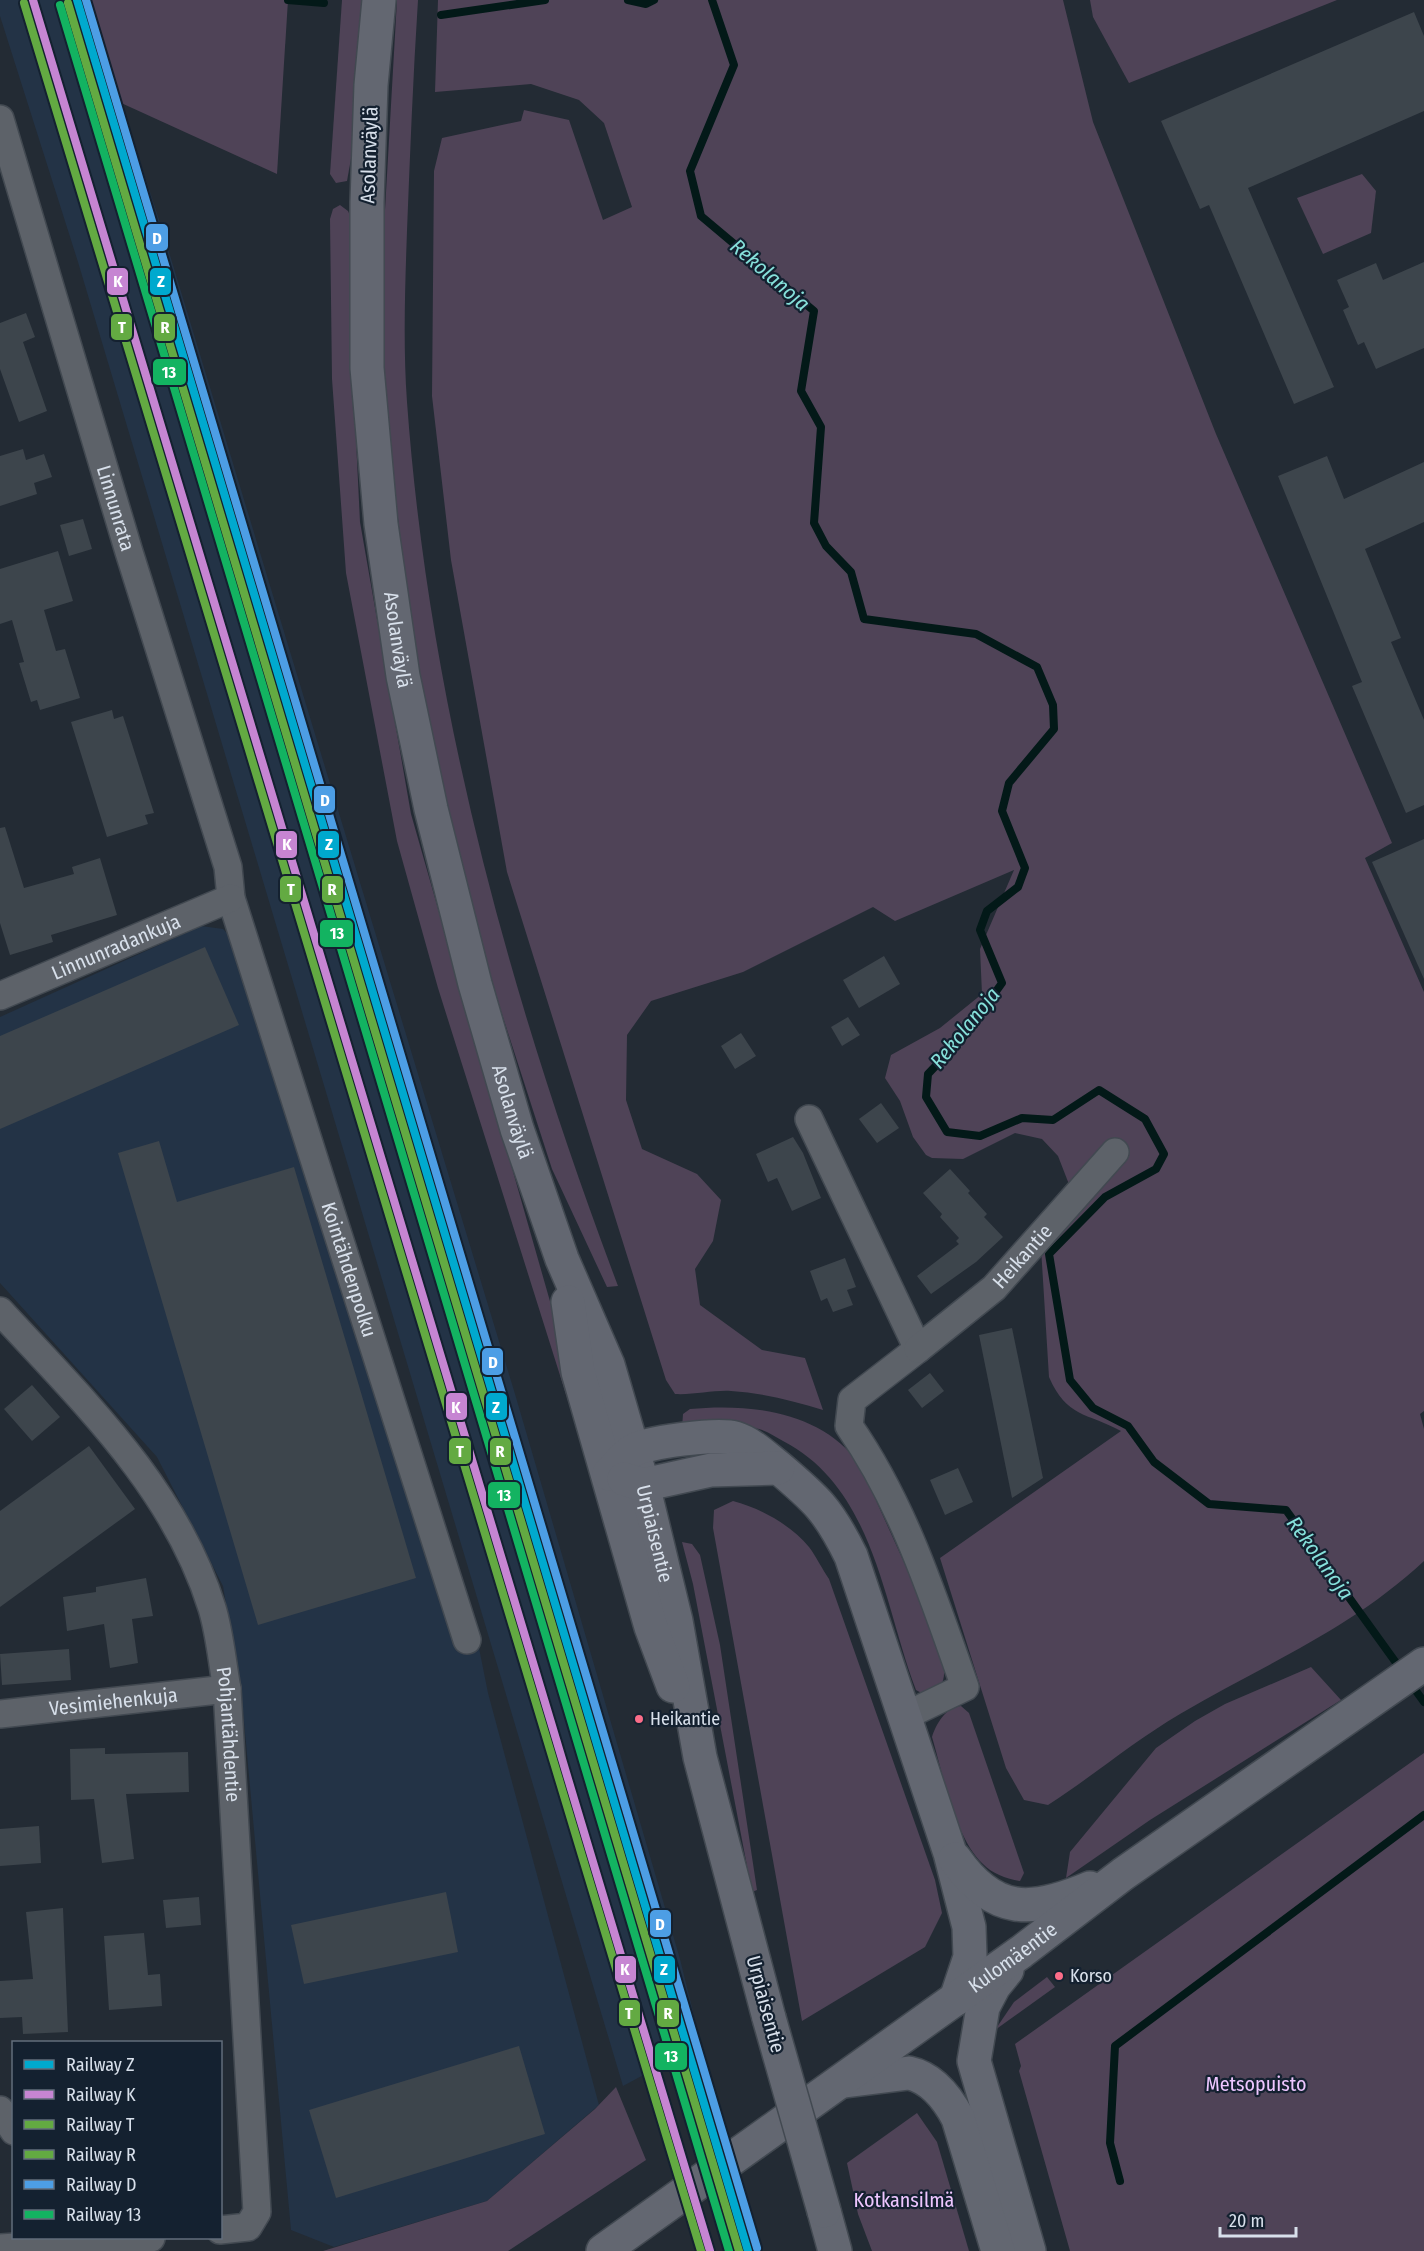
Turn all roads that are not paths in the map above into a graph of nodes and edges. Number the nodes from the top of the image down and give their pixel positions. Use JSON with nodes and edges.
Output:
{"nodes":[{"id":1,"x":379,"y":0,"type":"edge"},
{"id":2,"x":0,"y":119,"type":"edge"},
{"id":3,"x":231,"y":898,"type":"junction"},
{"id":4,"x":0,"y":996,"type":"edge"},
{"id":5,"x":809,"y":1119,"type":"dead end"},
{"id":6,"x":1115,"y":1152,"type":"dead end"},
{"id":7,"x":562,"y":1259,"type":"junction"},
{"id":8,"x":0,"y":1311,"type":"edge"},
{"id":9,"x":918,"y":1349,"type":"junction"},
{"id":10,"x":633,"y":1450,"type":"junction"},
{"id":11,"x":778,"y":1468,"type":"junction"},
{"id":12,"x":609,"y":1474,"type":"junction"},
{"id":13,"x":643,"y":1485,"type":"junction"},
{"id":14,"x":467,"y":1640,"type":"dead end"},
{"id":15,"x":1424,"y":1664,"type":"edge"},
{"id":16,"x":227,"y":1689,"type":"junction"},
{"id":17,"x":0,"y":1714,"type":"edge"},
{"id":18,"x":905,"y":1716,"type":"junction"},
{"id":19,"x":700,"y":1757,"type":"junction"},
{"id":20,"x":950,"y":1853,"type":"junction"},
{"id":21,"x":1123,"y":1874,"type":"junction"},
{"id":22,"x":1022,"y":1952,"type":"junction"},
{"id":23,"x":956,"y":1999,"type":"junction"},
{"id":24,"x":840,"y":2082,"type":"junction"},
{"id":25,"x":0,"y":2110,"type":"edge"},
{"id":26,"x":12,"y":2129,"type":"edge"},
{"id":27,"x":222,"y":2230,"type":"edge"},
{"id":28,"x":112,"y":2239,"type":"edge"},
{"id":29,"x":74,"y":2240,"type":"edge"},
{"id":30,"x":0,"y":2248,"type":"edge"},
{"id":31,"x":603,"y":2251,"type":"edge"},
{"id":32,"x":835,"y":2251,"type":"edge"},
{"id":33,"x":998,"y":2251,"type":"edge"},
{"id":34,"x":1029,"y":2251,"type":"edge"}],
"edges":[{"from":1,"to":7,"type":"main road","name":"Asolanväylä"},
{"from":2,"to":3,"type":"street","name":"Linnunrata"},
{"from":3,"to":4,"type":"street","name":"Linnunradankuja"},
{"from":3,"to":14,"type":"street","name":"Kointähdenpolku"},
{"from":5,"to":9,"type":"street"},
{"from":6,"to":9,"type":"street","name":"Heikantie"},
{"from":7,"to":10,"type":"main road","name":"Asolanväylä"},
{"from":7,"to":12,"type":"main road","name":"Asolanväylä"},
{"from":8,"to":16,"type":"street","name":"Pohjantähdentie"},
{"from":9,"to":18,"type":"street","name":"Heikantie"},
{"from":10,"to":11,"type":"main road"},
{"from":10,"to":12,"type":"main road"},
{"from":10,"to":13,"type":"main road","name":"Urpiaisentie"},
{"from":11,"to":13,"type":"main road"},
{"from":11,"to":18,"type":"main road"},
{"from":12,"to":13,"type":"main road"},
{"from":12,"to":19,"type":"main road","name":"Urpiaisentie"},
{"from":13,"to":19,"type":"main road","name":"Urpiaisentie"},
{"from":15,"to":21,"type":"main road","name":"Kulomäentie"},
{"from":16,"to":17,"type":"street","name":"Vesimiehenkuja"},
{"from":16,"to":27,"type":"street","name":"Pohjantähdentie"},
{"from":18,"to":20,"type":"main road"},
{"from":19,"to":32,"type":"main road","name":"Urpiaisentie","bridge":true},
{"from":20,"to":21,"type":"main road"},
{"from":20,"to":23,"type":"main road"},
{"from":21,"to":22,"type":"main road","name":"Kulomäentie"},
{"from":22,"to":23,"type":"main road","name":"Kulomäentie"},
{"from":22,"to":34,"type":"main road"},
{"from":23,"to":24,"type":"main road","name":"Kulomäentie"},
{"from":24,"to":31,"type":"main road","name":"Kulomäentie"},
{"from":24,"to":33,"type":"main road"},
{"from":25,"to":26,"type":"street"},
{"from":28,"to":29,"type":"street"},
{"from":29,"to":30,"type":"street"}]}
